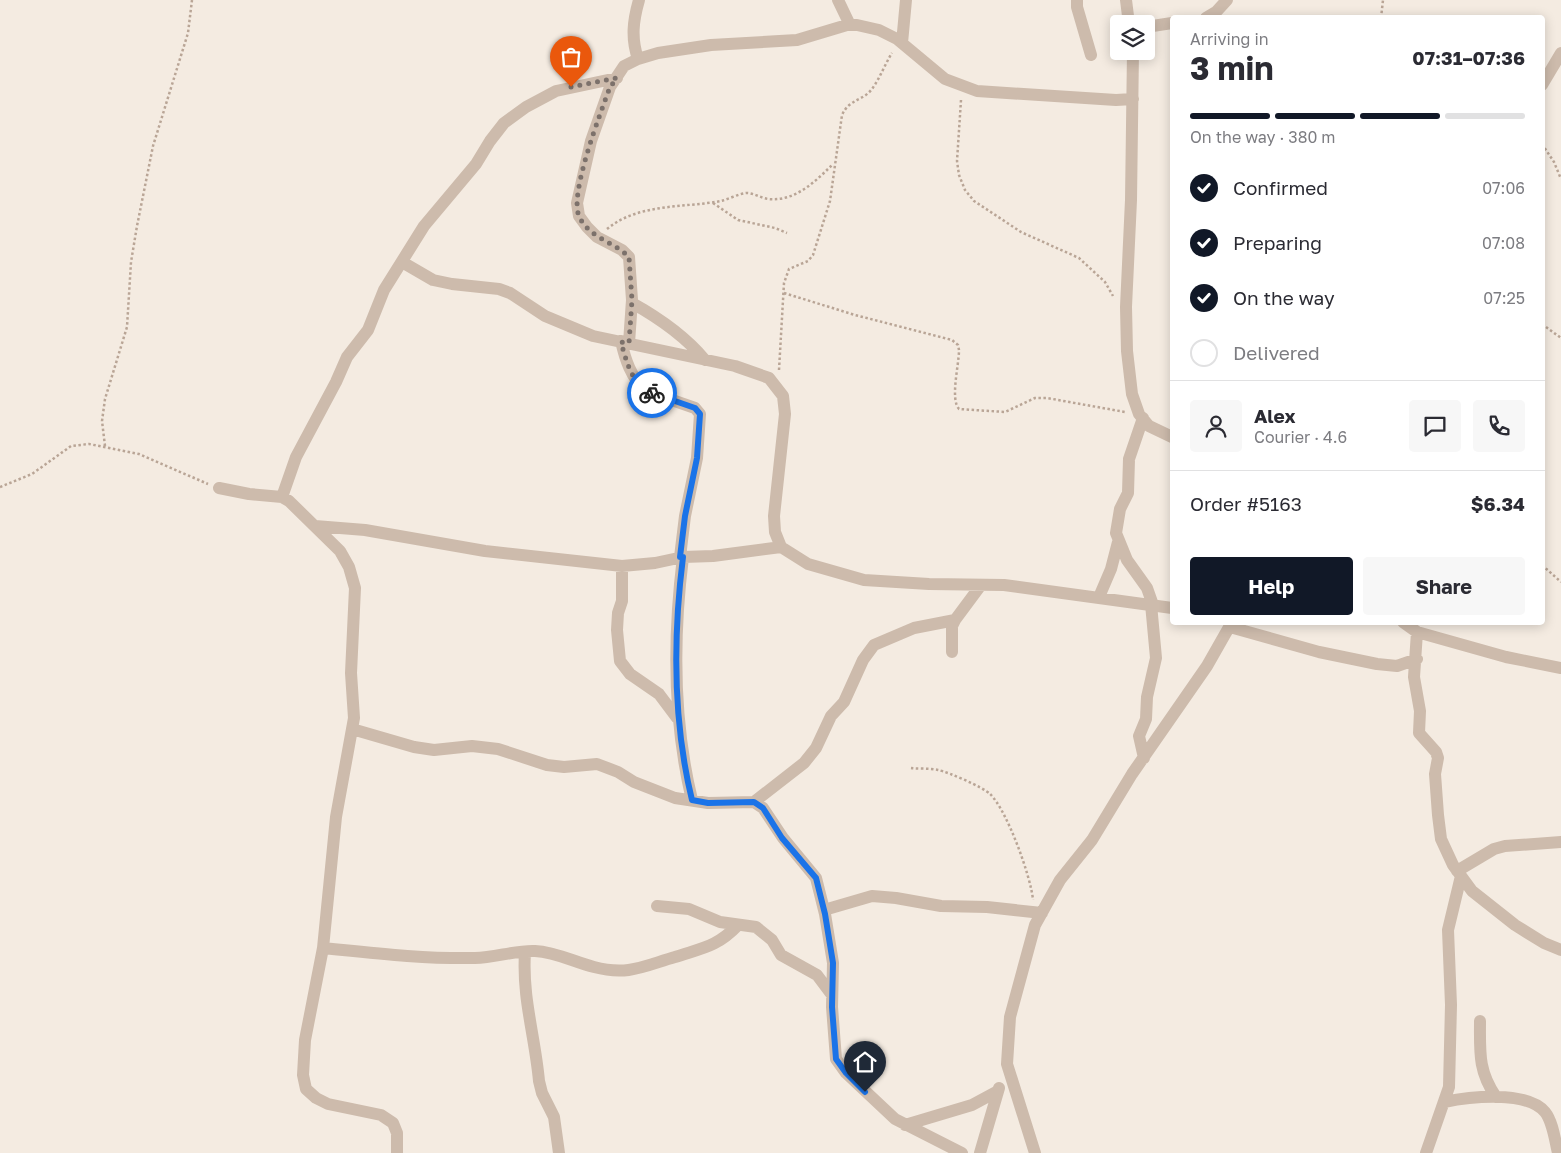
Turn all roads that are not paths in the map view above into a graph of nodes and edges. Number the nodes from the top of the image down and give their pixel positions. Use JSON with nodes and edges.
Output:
{"nodes":[{"id":1,"x":639,"y":0,"type":"edge"},
{"id":2,"x":838,"y":0,"type":"edge"},
{"id":3,"x":906,"y":0,"type":"edge"},
{"id":4,"x":1126,"y":0,"type":"edge"},
{"id":5,"x":1227,"y":0,"type":"edge"},
{"id":6,"x":1075,"y":1,"type":"edge"},
{"id":7,"x":1127,"y":15,"type":"edge"},
{"id":8,"x":1211,"y":15,"type":"edge"},
{"id":9,"x":1170,"y":23,"type":"edge"},
{"id":10,"x":850,"y":25,"type":"junction"},
{"id":11,"x":1155,"y":26,"type":"edge"},
{"id":12,"x":901,"y":42,"type":"junction"},
{"id":13,"x":1561,"y":54,"type":"edge"},
{"id":14,"x":1091,"y":55,"type":"dead end"},
{"id":15,"x":638,"y":59,"type":"junction"},
{"id":16,"x":1133,"y":60,"type":"edge"},
{"id":17,"x":617,"y":78,"type":"junction"},
{"id":18,"x":1545,"y":80,"type":"edge"},
{"id":19,"x":1133,"y":99,"type":"junction"},
{"id":20,"x":402,"y":262,"type":"junction"},
{"id":21,"x":632,"y":304,"type":"junction"},
{"id":22,"x":625,"y":342,"type":"junction"},
{"id":23,"x":705,"y":360,"type":"junction"},
{"id":24,"x":1141,"y":416,"type":"junction"},
{"id":25,"x":1170,"y":435,"type":"edge"},
{"id":26,"x":218,"y":488,"type":"road end"},
{"id":27,"x":282,"y":497,"type":"junction"},
{"id":28,"x":315,"y":526,"type":"junction"},
{"id":29,"x":1118,"y":542,"type":"junction"},
{"id":30,"x":781,"y":547,"type":"junction"},
{"id":31,"x":681,"y":557,"type":"junction"},
{"id":32,"x":622,"y":566,"type":"junction"},
{"id":33,"x":981,"y":585,"type":"junction"},
{"id":34,"x":1100,"y":597,"type":"junction"},
{"id":35,"x":1152,"y":604,"type":"junction"},
{"id":36,"x":1170,"y":608,"type":"edge"},
{"id":37,"x":955,"y":620,"type":"junction"},
{"id":38,"x":1231,"y":625,"type":"edge"},
{"id":39,"x":1408,"y":625,"type":"edge"},
{"id":40,"x":1417,"y":632,"type":"junction"},
{"id":41,"x":952,"y":652,"type":"dead end"},
{"id":42,"x":1417,"y":659,"type":"junction"},
{"id":43,"x":1561,"y":668,"type":"edge"},
{"id":44,"x":677,"y":718,"type":"junction"},
{"id":45,"x":352,"y":729,"type":"junction"},
{"id":46,"x":1144,"y":758,"type":"junction"},
{"id":47,"x":692,"y":800,"type":"junction"},
{"id":48,"x":754,"y":802,"type":"junction"},
{"id":49,"x":1561,"y":842,"type":"edge"},
{"id":50,"x":1459,"y":873,"type":"junction"},
{"id":51,"x":657,"y":906,"type":"dead end"},
{"id":52,"x":824,"y":910,"type":"junction"},
{"id":53,"x":1038,"y":912,"type":"junction"},
{"id":54,"x":738,"y":925,"type":"junction"},
{"id":55,"x":323,"y":948,"type":"junction"},
{"id":56,"x":1561,"y":950,"type":"edge"},
{"id":57,"x":525,"y":953,"type":"junction"},
{"id":58,"x":832,"y":995,"type":"junction"},
{"id":59,"x":1480,"y":1022,"type":"dead end"},
{"id":60,"x":1007,"y":1064,"type":"junction"},
{"id":61,"x":998,"y":1091,"type":"junction"},
{"id":62,"x":1496,"y":1098,"type":"junction"},
{"id":63,"x":1444,"y":1102,"type":"junction"},
{"id":64,"x":906,"y":1125,"type":"junction"},
{"id":65,"x":397,"y":1153,"type":"edge"},
{"id":66,"x":559,"y":1153,"type":"edge"},
{"id":67,"x":962,"y":1153,"type":"edge"},
{"id":68,"x":980,"y":1153,"type":"edge"},
{"id":69,"x":1035,"y":1153,"type":"edge"},
{"id":70,"x":1426,"y":1153,"type":"edge"},
{"id":71,"x":1558,"y":1153,"type":"edge"}],
"edges":[{"from":1,"to":15,"type":"street"},
{"from":2,"to":10,"type":"street"},
{"from":3,"to":12,"type":"street"},
{"from":4,"to":7,"type":"street"},
{"from":5,"to":8,"type":"street"},
{"from":6,"to":14,"type":"street"},
{"from":9,"to":11,"type":"street"},
{"from":10,"to":12,"type":"street"},
{"from":10,"to":15,"type":"street"},
{"from":12,"to":19,"type":"street"},
{"from":13,"to":18,"type":"street"},
{"from":15,"to":17,"type":"street"},
{"from":16,"to":19,"type":"street"},
{"from":17,"to":20,"type":"street"},
{"from":17,"to":21,"type":"street"},
{"from":19,"to":24,"type":"street"},
{"from":20,"to":22,"type":"street"},
{"from":20,"to":27,"type":"street"},
{"from":21,"to":22,"type":"street"},
{"from":21,"to":23,"type":"street"},
{"from":22,"to":23,"type":"street"},
{"from":22,"to":31,"type":"street"},
{"from":23,"to":30,"type":"street"},
{"from":24,"to":25,"type":"street"},
{"from":24,"to":29,"type":"street"},
{"from":26,"to":27,"type":"street"},
{"from":27,"to":28,"type":"street"},
{"from":28,"to":32,"type":"street"},
{"from":28,"to":45,"type":"street"},
{"from":29,"to":34,"type":"street"},
{"from":29,"to":35,"type":"street"},
{"from":30,"to":31,"type":"street"},
{"from":30,"to":33,"type":"street"},
{"from":31,"to":32,"type":"street"},
{"from":31,"to":44,"type":"street"},
{"from":32,"to":44,"type":"street"},
{"from":33,"to":34,"type":"street"},
{"from":33,"to":37,"type":"street"},
{"from":34,"to":35,"type":"street"},
{"from":35,"to":36,"type":"street"},
{"from":35,"to":46,"type":"street"},
{"from":37,"to":41,"type":"street"},
{"from":37,"to":48,"type":"street"},
{"from":38,"to":42,"type":"street"},
{"from":38,"to":46,"type":"street"},
{"from":39,"to":40,"type":"street"},
{"from":40,"to":42,"type":"street"},
{"from":40,"to":43,"type":"street"},
{"from":42,"to":50,"type":"street"},
{"from":44,"to":47,"type":"street"},
{"from":45,"to":47,"type":"street"},
{"from":45,"to":55,"type":"street"},
{"from":46,"to":53,"type":"street"},
{"from":47,"to":48,"type":"street"},
{"from":48,"to":52,"type":"street"},
{"from":49,"to":50,"type":"street"},
{"from":50,"to":56,"type":"street"},
{"from":50,"to":63,"type":"street"},
{"from":51,"to":54,"type":"street"},
{"from":52,"to":53,"type":"street"},
{"from":52,"to":58,"type":"street"},
{"from":53,"to":60,"type":"street"},
{"from":54,"to":57,"type":"street"},
{"from":54,"to":58,"type":"street"},
{"from":55,"to":57,"type":"street"},
{"from":55,"to":65,"type":"street"},
{"from":57,"to":66,"type":"street"},
{"from":58,"to":64,"type":"street"},
{"from":59,"to":62,"type":"street"},
{"from":60,"to":61,"type":"street"},
{"from":60,"to":69,"type":"street"},
{"from":61,"to":64,"type":"street"},
{"from":61,"to":68,"type":"street"},
{"from":62,"to":63,"type":"street"},
{"from":62,"to":71,"type":"street"},
{"from":63,"to":70,"type":"street"},
{"from":64,"to":67,"type":"street"}]}
